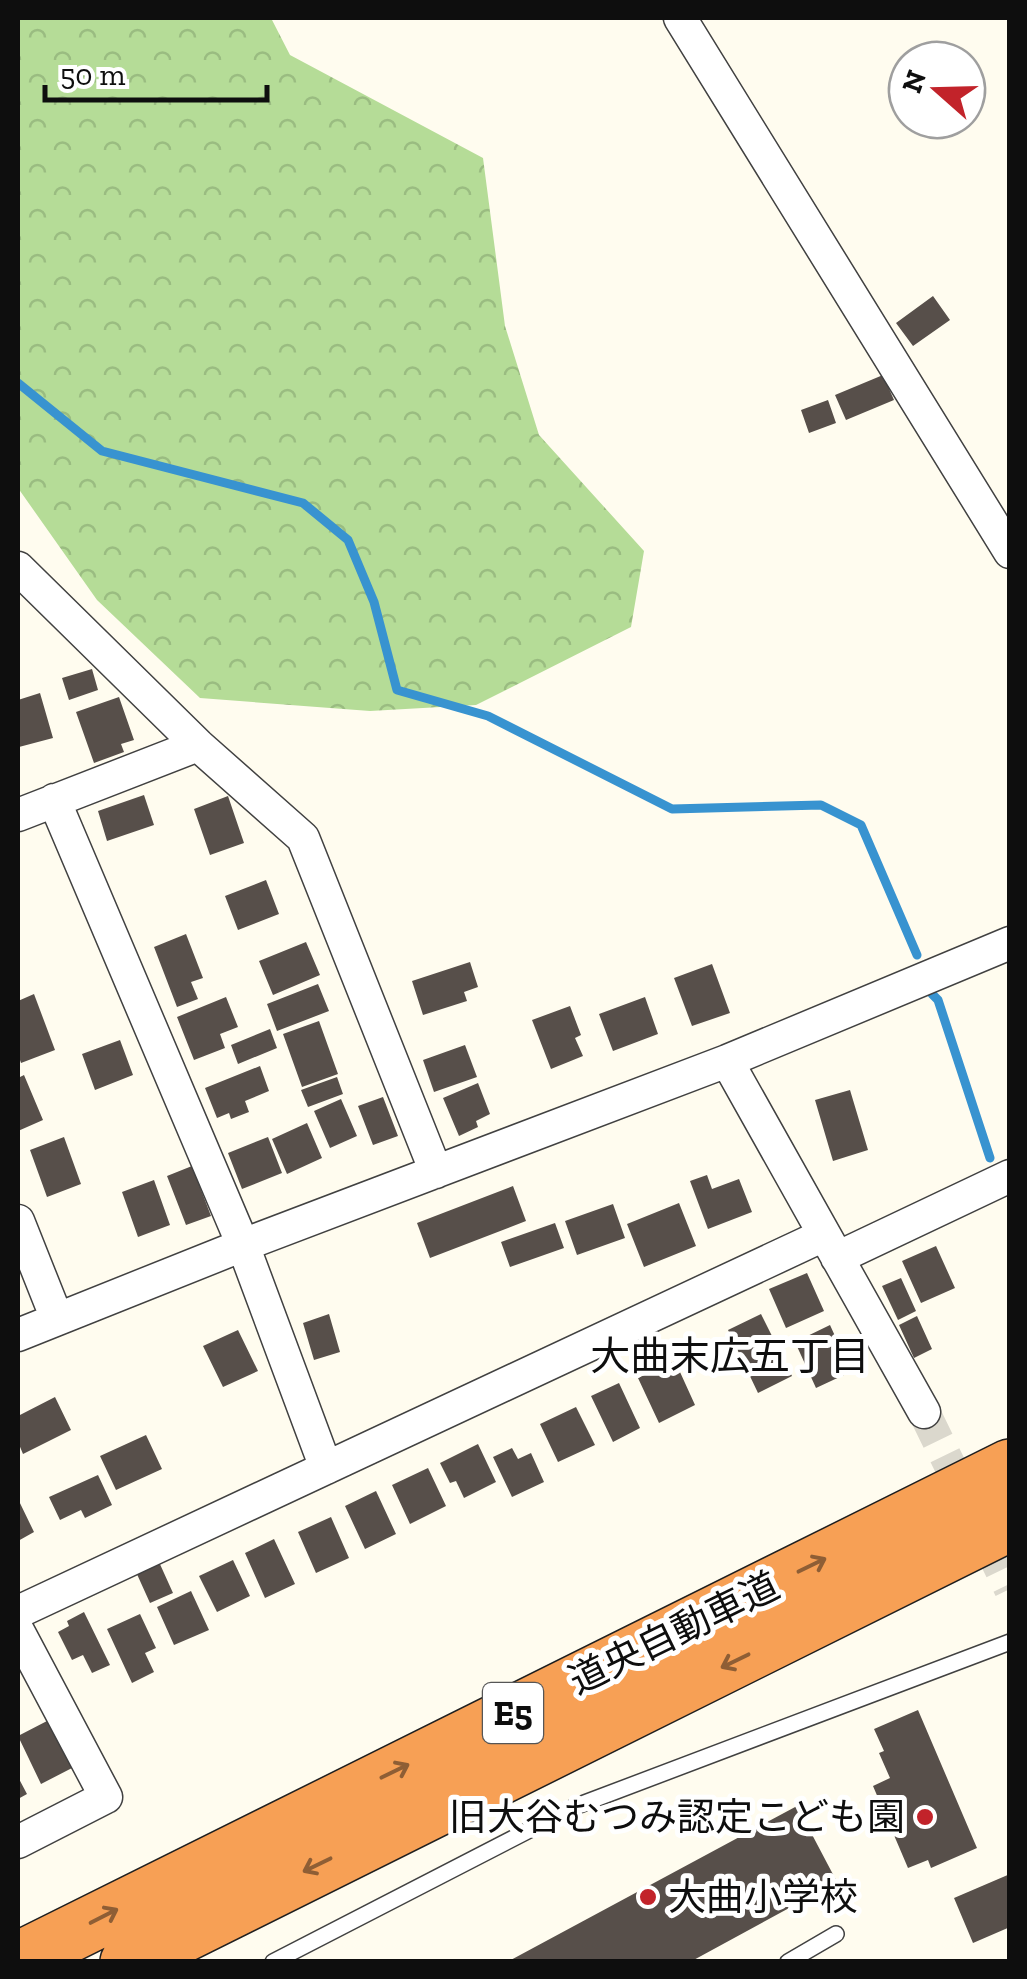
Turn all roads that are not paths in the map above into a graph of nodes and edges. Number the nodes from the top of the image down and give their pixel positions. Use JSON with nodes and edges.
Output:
{"nodes":[{"id":1,"x":680,"y":18,"type":"edge"},
{"id":2,"x":1010,"y":552,"type":"edge"},
{"id":3,"x":18,"y":568,"type":"edge"},
{"id":4,"x":198,"y":745,"type":"junction"},
{"id":5,"x":54,"y":800,"type":"junction"},
{"id":6,"x":18,"y":816,"type":"edge"},
{"id":7,"x":1010,"y":943,"type":"edge"},
{"id":8,"x":727,"y":1061,"type":"junction"},
{"id":9,"x":436,"y":1172,"type":"junction"},
{"id":10,"x":1010,"y":1176,"type":"edge"},
{"id":11,"x":18,"y":1221,"type":"edge"},
{"id":12,"x":242,"y":1244,"type":"junction"},
{"id":13,"x":831,"y":1247,"type":"junction"},
{"id":14,"x":57,"y":1318,"type":"junction"},
{"id":15,"x":18,"y":1335,"type":"edge"},
{"id":16,"x":924,"y":1412,"type":"tunnel mouth"},
{"id":17,"x":1010,"y":1467,"type":"edge"},
{"id":18,"x":326,"y":1468,"type":"junction"},
{"id":19,"x":1010,"y":1523,"type":"edge"},
{"id":20,"x":18,"y":1612,"type":"edge"},
{"id":21,"x":18,"y":1630,"type":"edge"},
{"id":22,"x":1010,"y":1642,"type":"edge"},
{"id":23,"x":18,"y":1842,"type":"edge"},
{"id":24,"x":836,"y":1934,"type":"dead end"},
{"id":25,"x":18,"y":1960,"type":"edge"},
{"id":26,"x":128,"y":1962,"type":"edge"},
{"id":27,"x":273,"y":1962,"type":"edge"},
{"id":28,"x":788,"y":1962,"type":"edge"}],
"edges":[{"from":1,"to":2,"type":"street"},
{"from":3,"to":4,"type":"street"},
{"from":4,"to":5,"type":"street"},
{"from":4,"to":9,"type":"street"},
{"from":5,"to":6,"type":"street"},
{"from":5,"to":12,"type":"street"},
{"from":7,"to":8,"type":"street"},
{"from":8,"to":9,"type":"street"},
{"from":8,"to":13,"type":"street"},
{"from":9,"to":12,"type":"street"},
{"from":10,"to":13,"type":"street"},
{"from":11,"to":14,"type":"street"},
{"from":12,"to":14,"type":"street"},
{"from":12,"to":18,"type":"street"},
{"from":13,"to":16,"type":"street"},
{"from":13,"to":18,"type":"street"},
{"from":14,"to":15,"type":"street"},
{"from":25,"to":17,"type":"highway","name":"道央自動車道","number":"E5","one_way":true},
{"from":18,"to":20,"type":"street"},
{"from":19,"to":26,"type":"highway","name":"道央自動車道","number":"E5","one_way":true},
{"from":21,"to":23,"type":"street"},
{"from":22,"to":27,"type":"lane"},
{"from":24,"to":28,"type":"lane"}]}
